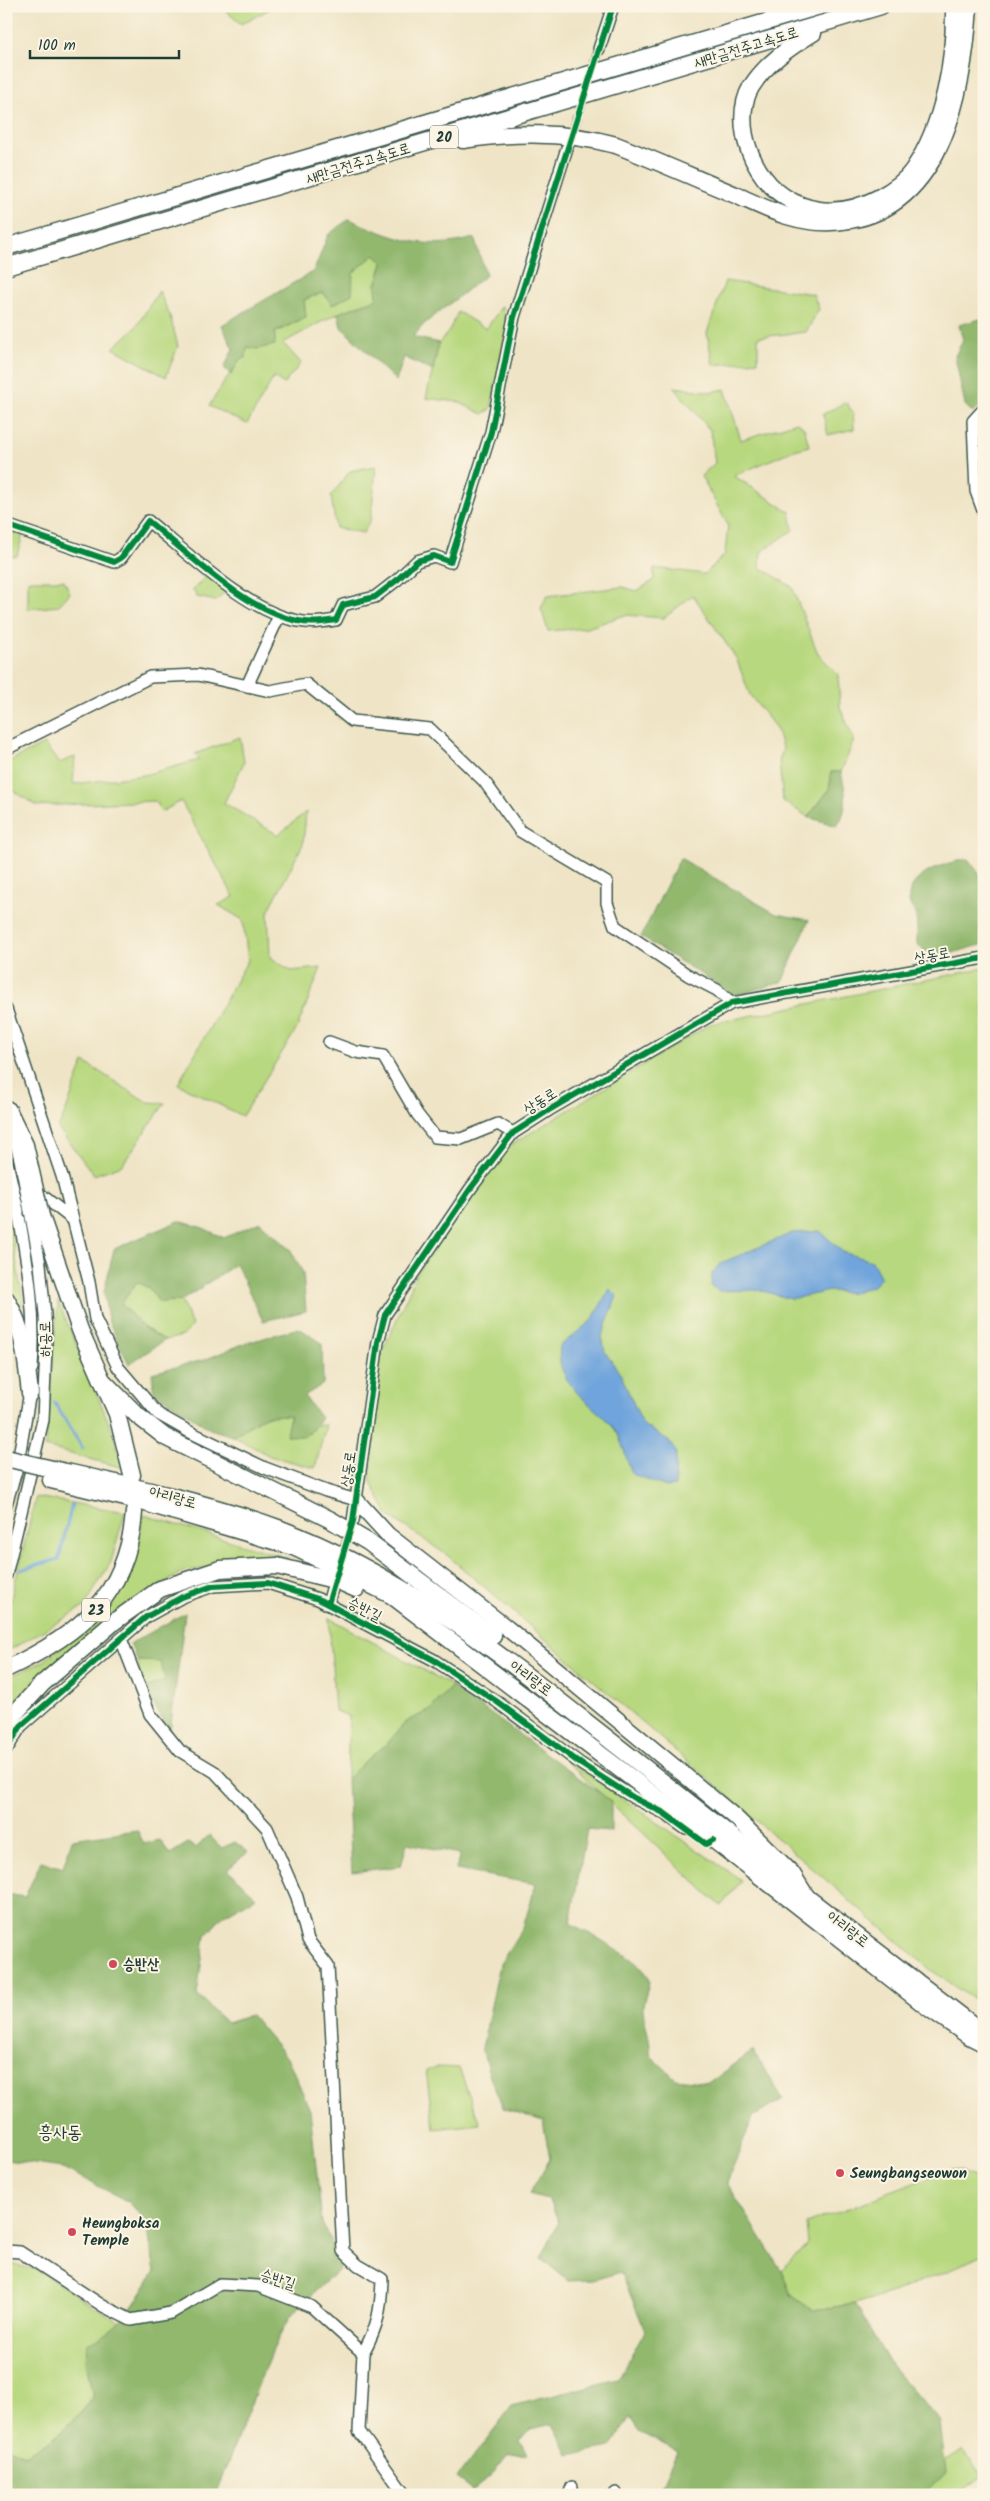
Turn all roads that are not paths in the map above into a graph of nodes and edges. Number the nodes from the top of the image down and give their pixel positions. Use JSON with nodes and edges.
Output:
{"nodes":[{"id":1,"x":613,"y":6,"type":"edge"},
{"id":2,"x":778,"y":6,"type":"edge"},
{"id":3,"x":820,"y":6,"type":"edge"},
{"id":4,"x":881,"y":6,"type":"edge"},
{"id":5,"x":954,"y":6,"type":"edge"},
{"id":6,"x":969,"y":6,"type":"edge"},
{"id":7,"x":830,"y":22,"type":"junction"},
{"id":8,"x":740,"y":30,"type":"junction"},
{"id":9,"x":599,"y":49,"type":"tunnel mouth"},
{"id":10,"x":426,"y":142,"type":"junction"},
{"id":11,"x":567,"y":148,"type":"tunnel mouth"},
{"id":12,"x":6,"y":247,"type":"edge"},
{"id":13,"x":6,"y":267,"type":"edge"},
{"id":14,"x":984,"y":409,"type":"edge"},
{"id":15,"x":984,"y":513,"type":"edge"},
{"id":16,"x":6,"y":526,"type":"edge"},
{"id":17,"x":279,"y":616,"type":"junction"},
{"id":18,"x":247,"y":686,"type":"junction"},
{"id":19,"x":6,"y":749,"type":"edge"},
{"id":20,"x":984,"y":958,"type":"edge"},
{"id":21,"x":732,"y":1002,"type":"junction"},
{"id":22,"x":6,"y":1009,"type":"edge"},
{"id":23,"x":329,"y":1042,"type":"dead end"},
{"id":24,"x":7,"y":1106,"type":"edge"},
{"id":25,"x":513,"y":1133,"type":"junction"},
{"id":26,"x":6,"y":1158,"type":"edge"},
{"id":27,"x":6,"y":1168,"type":"edge"},
{"id":28,"x":36,"y":1216,"type":"junction"},
{"id":29,"x":72,"y":1219,"type":"junction"},
{"id":30,"x":6,"y":1299,"type":"edge"},
{"id":31,"x":102,"y":1380,"type":"junction"},
{"id":32,"x":30,"y":1393,"type":"junction"},
{"id":33,"x":6,"y":1458,"type":"edge"},
{"id":34,"x":6,"y":1469,"type":"edge"},
{"id":35,"x":38,"y":1471,"type":"junction"},
{"id":36,"x":132,"y":1475,"type":"dead end"},
{"id":37,"x":356,"y":1500,"type":"junction"},
{"id":38,"x":6,"y":1504,"type":"edge"},
{"id":39,"x":134,"y":1512,"type":"dead end"},
{"id":40,"x":353,"y":1521,"type":"tunnel mouth"},
{"id":41,"x":6,"y":1575,"type":"edge"},
{"id":42,"x":332,"y":1589,"type":"dead end"},
{"id":43,"x":328,"y":1604,"type":"junction"},
{"id":44,"x":412,"y":1610,"type":"junction"},
{"id":45,"x":121,"y":1638,"type":"junction"},
{"id":46,"x":6,"y":1669,"type":"edge"},
{"id":47,"x":523,"y":1672,"type":"junction"},
{"id":48,"x":6,"y":1723,"type":"edge"},
{"id":49,"x":6,"y":1750,"type":"edge"},
{"id":50,"x":713,"y":1840,"type":"junction"},
{"id":51,"x":807,"y":1896,"type":"junction"},
{"id":52,"x":984,"y":2033,"type":"edge"},
{"id":53,"x":984,"y":2044,"type":"edge"},
{"id":54,"x":6,"y":2251,"type":"edge"},
{"id":55,"x":363,"y":2353,"type":"junction"},
{"id":56,"x":405,"y":2495,"type":"edge"}],
"edges":[{"from":1,"to":9,"type":"street"},
{"from":2,"to":8,"type":"highway"},
{"from":3,"to":8,"type":"highway","name":"새만금전주고속도로","number":"20"},
{"from":4,"to":7,"type":"highway","name":"새만금전주고속도로","number":"20"},
{"from":5,"to":7,"type":"highway"},
{"from":6,"to":10,"type":"highway"},
{"from":7,"to":10,"type":"highway","name":"새만금전주고속도로","number":"20"},
{"from":8,"to":12,"type":"highway","name":"새만금전주고속도로","number":"20"},
{"from":10,"to":13,"type":"highway","name":"새만금전주고속도로","number":"20"},
{"from":11,"to":17,"type":"street"},
{"from":14,"to":15,"type":"street"},
{"from":16,"to":17,"type":"street"},
{"from":17,"to":18,"type":"street"},
{"from":18,"to":19,"type":"street"},
{"from":18,"to":21,"type":"street"},
{"from":20,"to":21,"type":"street","name":"상동로"},
{"from":21,"to":25,"type":"street","name":"상동로"},
{"from":22,"to":29,"type":"street"},
{"from":23,"to":25,"type":"street"},
{"from":24,"to":28,"type":"highway","bridge":true},
{"from":25,"to":37,"type":"street","name":"상동로"},
{"from":26,"to":32,"type":"street","name":"하공로","bridge":true},
{"from":27,"to":29,"type":"street"},
{"from":28,"to":31,"type":"highway"},
{"from":28,"to":41,"type":"street","name":"하공로"},
{"from":29,"to":37,"type":"street"},
{"from":30,"to":32,"type":"highway"},
{"from":31,"to":36,"type":"highway"},
{"from":31,"to":47,"type":"highway"},
{"from":32,"to":38,"type":"street","name":"하공로"},
{"from":33,"to":35,"type":"highway","name":"아리랑로","bridge":true},
{"from":34,"to":35,"type":"highway","name":"아리랑로"},
{"from":35,"to":44,"type":"highway","name":"아리랑로"},
{"from":35,"to":47,"type":"highway","name":"아리랑로"},
{"from":37,"to":40,"type":"street","name":"상동로"},
{"from":37,"to":51,"type":"main road"},
{"from":39,"to":46,"type":"highway","number":"23"},
{"from":42,"to":43,"type":"street"},
{"from":43,"to":45,"type":"street","name":"승반길"},
{"from":43,"to":50,"type":"street","name":"승반길"},
{"from":44,"to":48,"type":"highway"},
{"from":44,"to":50,"type":"highway","name":"아리랑로"},
{"from":45,"to":49,"type":"street","name":"승반길"},
{"from":45,"to":55,"type":"street"},
{"from":47,"to":51,"type":"highway","name":"아리랑로"},
{"from":50,"to":53,"type":"main road","name":"아리랑로"},
{"from":51,"to":52,"type":"main road","name":"아리랑로"},
{"from":54,"to":55,"type":"street","name":"승반길"},
{"from":55,"to":56,"type":"street"}]}
